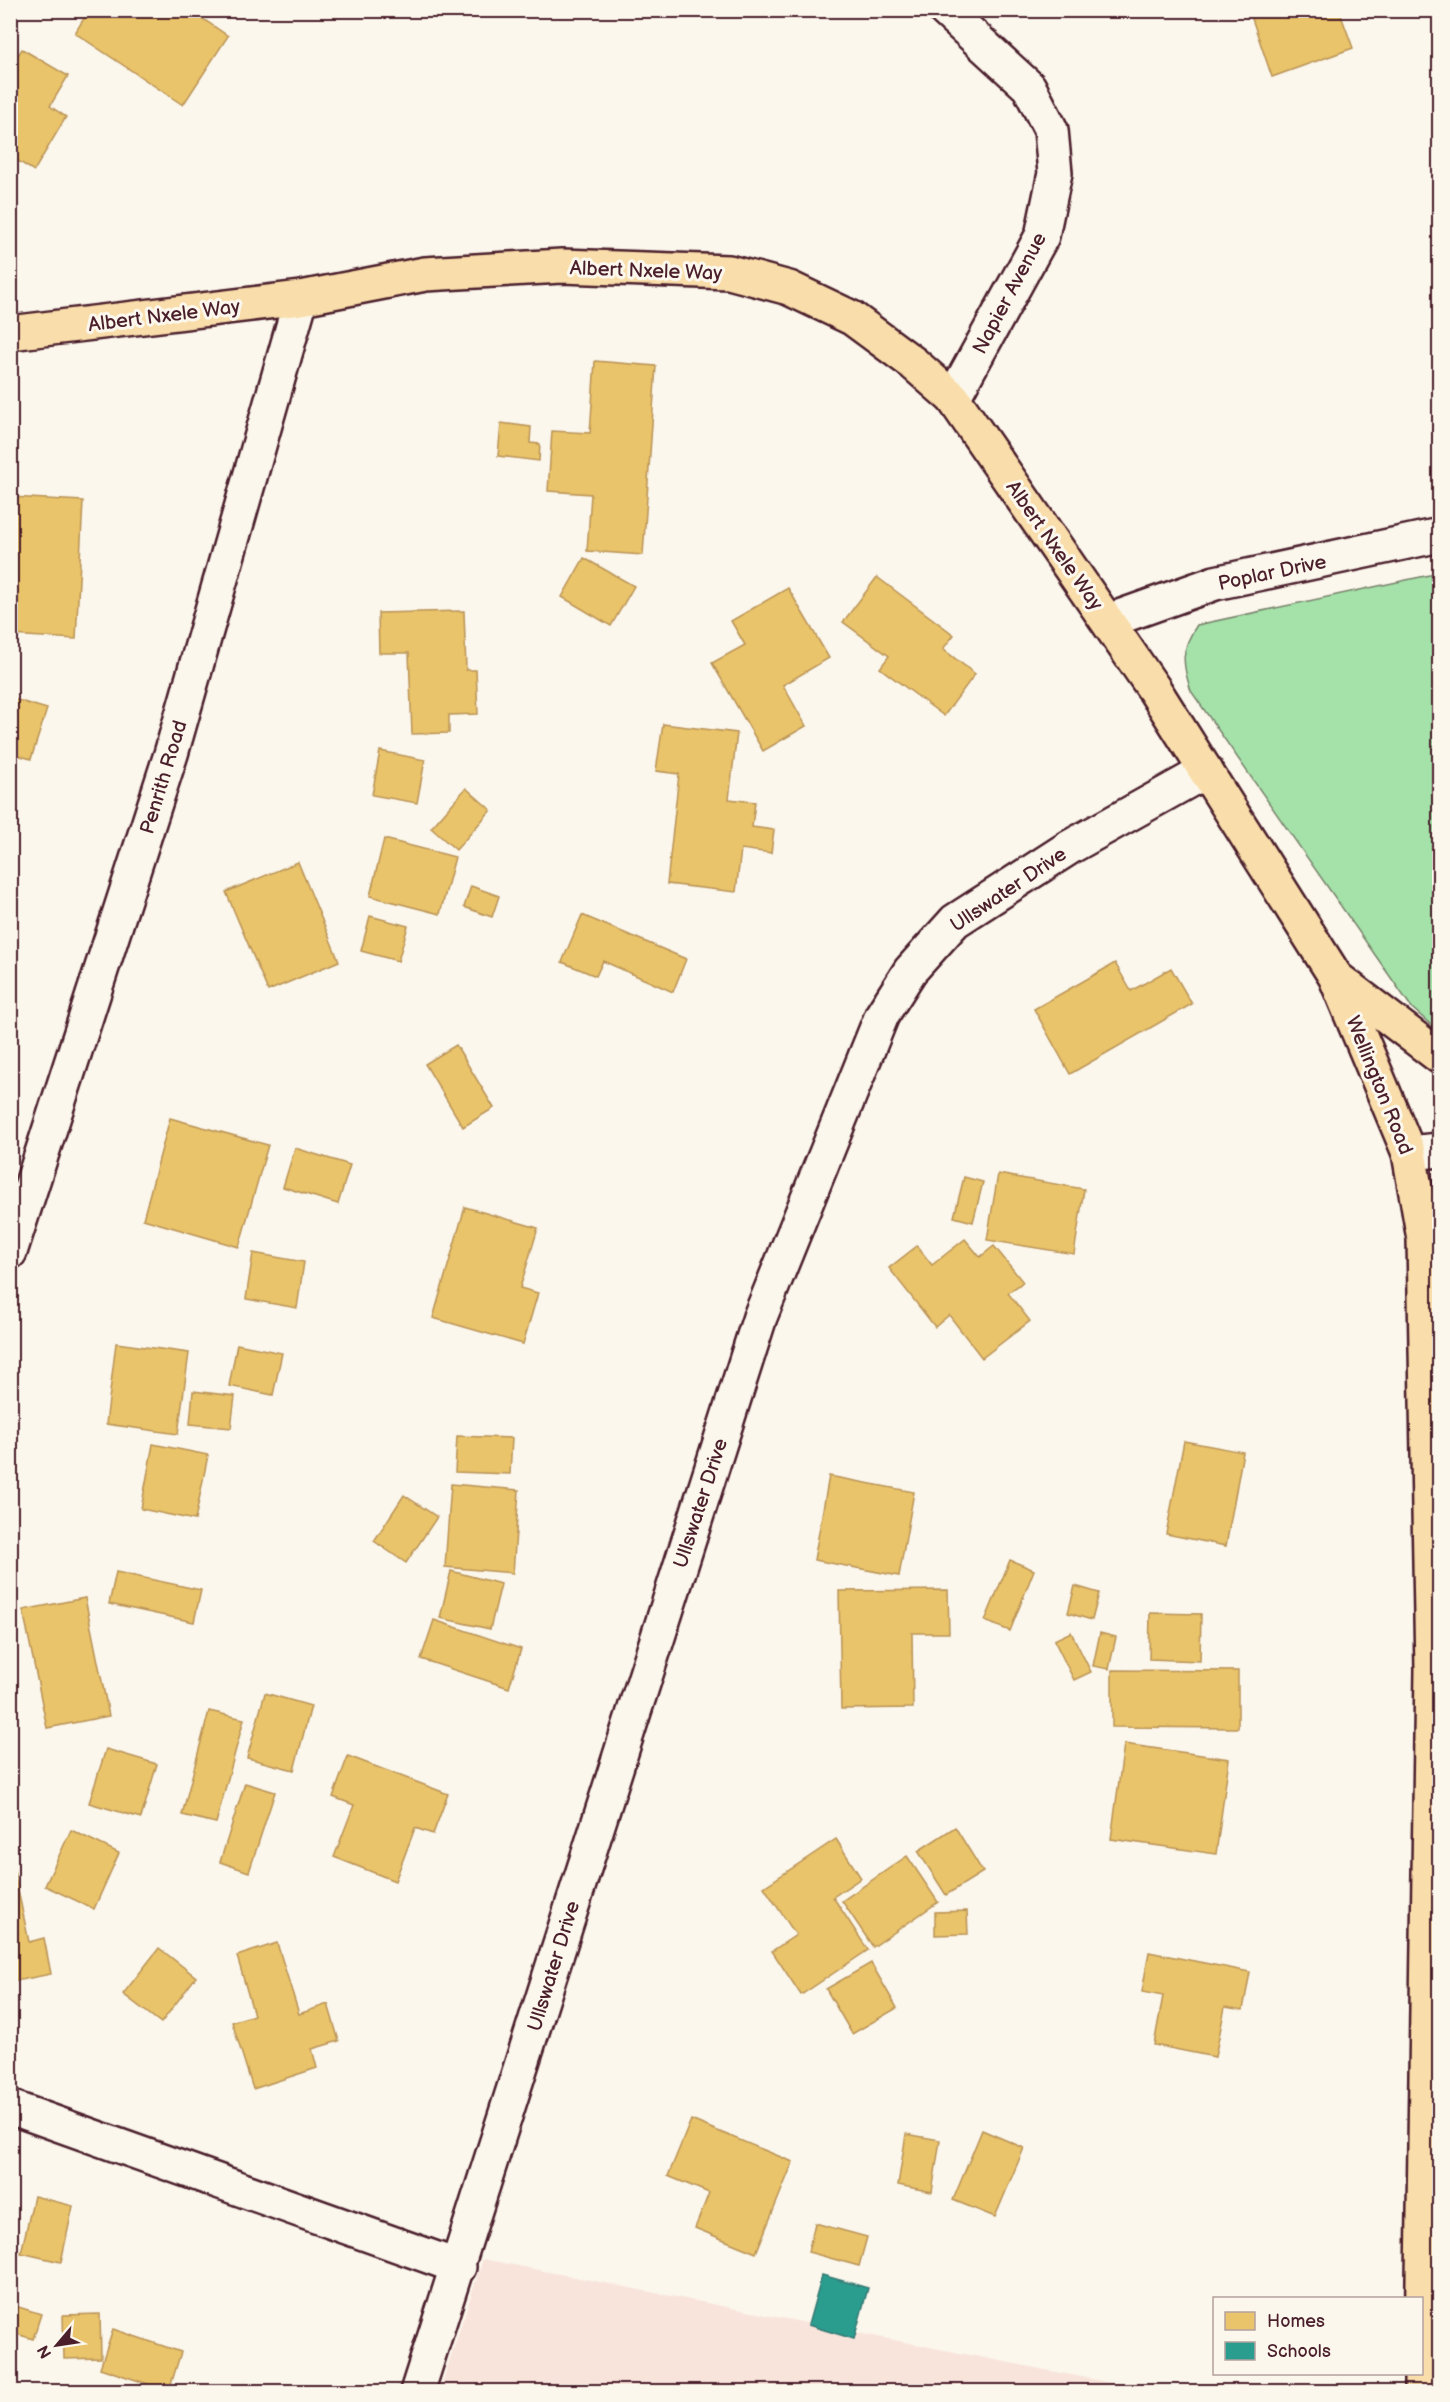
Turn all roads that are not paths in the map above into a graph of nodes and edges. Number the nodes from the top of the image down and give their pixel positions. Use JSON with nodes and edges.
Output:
{"nodes":[{"id":1,"x":945,"y":10,"type":"edge"},
{"id":2,"x":302,"y":298,"type":"junction"},
{"id":3,"x":10,"y":333,"type":"edge"},
{"id":4,"x":953,"y":398,"type":"junction"},
{"id":5,"x":1440,"y":536,"type":"edge"},
{"id":6,"x":1108,"y":621,"type":"junction"},
{"id":7,"x":1206,"y":771,"type":"junction"},
{"id":8,"x":1335,"y":976,"type":"junction"},
{"id":9,"x":1440,"y":1057,"type":"edge"},
{"id":10,"x":1424,"y":1151,"type":"edge"},
{"id":11,"x":10,"y":1252,"type":"edge"},
{"id":12,"x":10,"y":2107,"type":"edge"},
{"id":13,"x":459,"y":2267,"type":"junction"},
{"id":14,"x":1423,"y":2297,"type":"edge"},
{"id":15,"x":1421,"y":2375,"type":"edge"},
{"id":16,"x":417,"y":2391,"type":"edge"},
{"id":17,"x":1420,"y":2391,"type":"edge"}],
"edges":[{"from":1,"to":4,"type":"street","name":"Napier Avenue"},
{"from":2,"to":3,"type":"main road","name":"Albert Nxele Way"},
{"from":2,"to":4,"type":"main road","name":"Albert Nxele Way"},
{"from":2,"to":11,"type":"street","name":"Penrith Road"},
{"from":4,"to":6,"type":"main road","name":"Albert Nxele Way"},
{"from":5,"to":6,"type":"street","name":"Poplar Drive"},
{"from":6,"to":7,"type":"main road","name":"Albert Nxele Way"},
{"from":7,"to":8,"type":"main road","name":"Albert Nxele Way"},
{"from":7,"to":13,"type":"street","name":"Ullswater Drive"},
{"from":8,"to":9,"type":"main road"},
{"from":8,"to":10,"type":"main road","name":"Wellington Road"},
{"from":10,"to":14,"type":"main road","name":"Wellington Road"},
{"from":12,"to":13,"type":"street"},
{"from":13,"to":16,"type":"street","name":"Ullswater Drive"},
{"from":15,"to":17,"type":"main road"}]}
